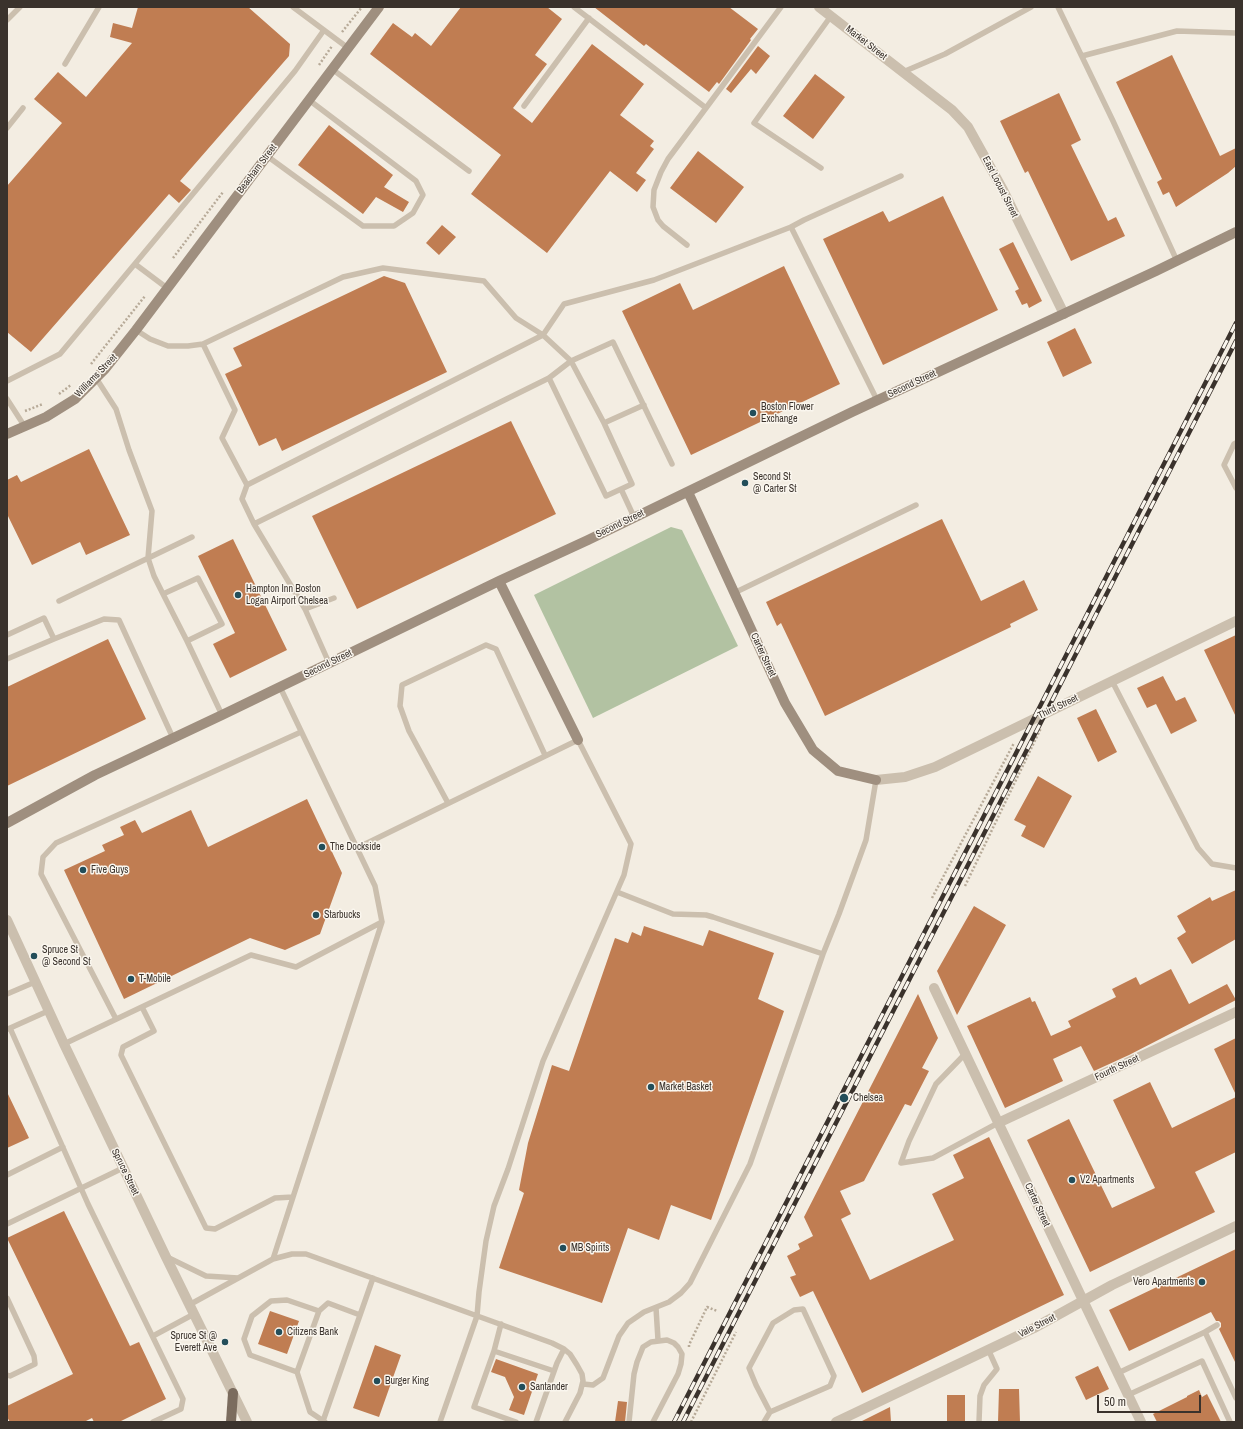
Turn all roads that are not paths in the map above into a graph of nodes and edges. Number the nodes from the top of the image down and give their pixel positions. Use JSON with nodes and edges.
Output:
{"nodes":[{"id":1,"x":20,"y":7,"type":"edge"},
{"id":2,"x":99,"y":7,"type":"edge"},
{"id":3,"x":294,"y":7,"type":"edge"},
{"id":4,"x":379,"y":7,"type":"edge"},
{"id":5,"x":574,"y":7,"type":"edge"},
{"id":6,"x":781,"y":7,"type":"edge"},
{"id":7,"x":820,"y":7,"type":"edge"},
{"id":8,"x":1031,"y":7,"type":"edge"},
{"id":9,"x":1058,"y":7,"type":"edge"},
{"id":10,"x":832,"y":16,"type":"junction"},
{"id":11,"x":589,"y":18,"type":"junction"},
{"id":12,"x":7,"y":20,"type":"edge"},
{"id":13,"x":324,"y":30,"type":"junction"},
{"id":14,"x":1236,"y":33,"type":"edge"},
{"id":15,"x":348,"y":48,"type":"junction"},
{"id":16,"x":1082,"y":56,"type":"junction"},
{"id":17,"x":65,"y":64,"type":"dead end"},
{"id":18,"x":332,"y":69,"type":"junction"},
{"id":19,"x":903,"y":72,"type":"junction"},
{"id":20,"x":912,"y":78,"type":"joint"},
{"id":21,"x":309,"y":100,"type":"junction"},
{"id":22,"x":524,"y":106,"type":"dead end"},
{"id":23,"x":23,"y":108,"type":"dead end"},
{"id":24,"x":706,"y":108,"type":"junction"},
{"id":25,"x":7,"y":128,"type":"edge"},
{"id":26,"x":267,"y":156,"type":"junction"},
{"id":27,"x":821,"y":168,"type":"dead end"},
{"id":28,"x":469,"y":171,"type":"dead end"},
{"id":29,"x":901,"y":176,"type":"dead end"},
{"id":30,"x":791,"y":227,"type":"junction"},
{"id":31,"x":1236,"y":232,"type":"edge"},
{"id":32,"x":687,"y":245,"type":"dead end"},
{"id":33,"x":1177,"y":261,"type":"junction"},
{"id":34,"x":135,"y":264,"type":"junction"},
{"id":35,"x":168,"y":288,"type":"junction"},
{"id":36,"x":1064,"y":314,"type":"junction"},
{"id":37,"x":136,"y":330,"type":"junction"},
{"id":38,"x":543,"y":335,"type":"junction"},
{"id":39,"x":203,"y":344,"type":"junction"},
{"id":40,"x":571,"y":361,"type":"junction"},
{"id":41,"x":96,"y":378,"type":"junction"},
{"id":42,"x":549,"y":378,"type":"junction"},
{"id":43,"x":7,"y":381,"type":"edge"},
{"id":44,"x":7,"y":399,"type":"edge"},
{"id":45,"x":877,"y":400,"type":"junction"},
{"id":46,"x":644,"y":405,"type":"junction"},
{"id":47,"x":604,"y":423,"type":"junction"},
{"id":48,"x":25,"y":427,"type":"junction"},
{"id":49,"x":7,"y":434,"type":"edge"},
{"id":50,"x":1236,"y":443,"type":"edge"},
{"id":51,"x":672,"y":464,"type":"dead end"},
{"id":52,"x":247,"y":485,"type":"junction"},
{"id":53,"x":1236,"y":488,"type":"edge"},
{"id":54,"x":621,"y":489,"type":"junction"},
{"id":55,"x":688,"y":492,"type":"junction"},
{"id":56,"x":916,"y":505,"type":"dead end"},
{"id":57,"x":634,"y":518,"type":"junction"},
{"id":58,"x":254,"y":524,"type":"junction"},
{"id":59,"x":192,"y":537,"type":"dead end"},
{"id":60,"x":148,"y":558,"type":"junction"},
{"id":61,"x":499,"y":581,"type":"junction"},
{"id":62,"x":734,"y":593,"type":"junction"},
{"id":63,"x":163,"y":594,"type":"junction"},
{"id":64,"x":334,"y":598,"type":"dead end"},
{"id":65,"x":59,"y":601,"type":"dead end"},
{"id":66,"x":305,"y":609,"type":"junction"},
{"id":67,"x":1236,"y":621,"type":"edge"},
{"id":68,"x":7,"y":635,"type":"edge"},
{"id":69,"x":54,"y":639,"type":"junction"},
{"id":70,"x":187,"y":641,"type":"junction"},
{"id":71,"x":7,"y":659,"type":"edge"},
{"id":72,"x":329,"y":663,"type":"junction"},
{"id":73,"x":1112,"y":681,"type":"junction"},
{"id":74,"x":280,"y":687,"type":"junction"},
{"id":75,"x":222,"y":715,"type":"junction"},
{"id":76,"x":301,"y":732,"type":"junction"},
{"id":77,"x":173,"y":738,"type":"junction"},
{"id":78,"x":578,"y":740,"type":"junction"},
{"id":79,"x":545,"y":756,"type":"junction"},
{"id":80,"x":876,"y":780,"type":"junction"},
{"id":81,"x":448,"y":803,"type":"junction"},
{"id":82,"x":7,"y":823,"type":"edge"},
{"id":83,"x":356,"y":848,"type":"junction"},
{"id":84,"x":1236,"y":868,"type":"edge"},
{"id":85,"x":616,"y":892,"type":"junction"},
{"id":86,"x":7,"y":920,"type":"edge"},
{"id":87,"x":382,"y":922,"type":"junction"},
{"id":88,"x":823,"y":954,"type":"junction"},
{"id":89,"x":35,"y":982,"type":"junction"},
{"id":90,"x":934,"y":988,"type":"dead end"},
{"id":91,"x":7,"y":994,"type":"edge"},
{"id":92,"x":142,"y":1007,"type":"junction"},
{"id":93,"x":48,"y":1011,"type":"junction"},
{"id":94,"x":1236,"y":1012,"type":"edge"},
{"id":95,"x":116,"y":1020,"type":"junction"},
{"id":96,"x":8,"y":1029,"type":"edge"},
{"id":97,"x":64,"y":1044,"type":"junction"},
{"id":98,"x":965,"y":1054,"type":"junction"},
{"id":99,"x":998,"y":1123,"type":"junction"},
{"id":100,"x":63,"y":1147,"type":"junction"},
{"id":101,"x":123,"y":1168,"type":"junction"},
{"id":102,"x":7,"y":1175,"type":"edge"},
{"id":103,"x":81,"y":1188,"type":"junction"},
{"id":104,"x":293,"y":1197,"type":"junction"},
{"id":105,"x":7,"y":1224,"type":"edge"},
{"id":106,"x":1236,"y":1227,"type":"edge"},
{"id":107,"x":166,"y":1257,"type":"junction"},
{"id":108,"x":273,"y":1259,"type":"junction"},
{"id":109,"x":238,"y":1278,"type":"junction"},
{"id":110,"x":373,"y":1278,"type":"junction"},
{"id":111,"x":7,"y":1298,"type":"edge"},
{"id":112,"x":1083,"y":1301,"type":"junction"},
{"id":113,"x":189,"y":1305,"type":"junction"},
{"id":114,"x":656,"y":1308,"type":"junction"},
{"id":115,"x":318,"y":1311,"type":"junction"},
{"id":116,"x":194,"y":1314,"type":"junction"},
{"id":117,"x":360,"y":1315,"type":"junction"},
{"id":118,"x":477,"y":1316,"type":"junction"},
{"id":119,"x":501,"y":1324,"type":"junction"},
{"id":120,"x":1217,"y":1325,"type":"dead end"},
{"id":121,"x":1205,"y":1332,"type":"junction"},
{"id":122,"x":153,"y":1336,"type":"junction"},
{"id":123,"x":658,"y":1340,"type":"junction"},
{"id":124,"x":564,"y":1349,"type":"junction"},
{"id":125,"x":988,"y":1349,"type":"junction"},
{"id":126,"x":494,"y":1351,"type":"junction"},
{"id":127,"x":554,"y":1371,"type":"junction"},
{"id":128,"x":297,"y":1372,"type":"junction"},
{"id":129,"x":1118,"y":1373,"type":"junction"},
{"id":130,"x":7,"y":1375,"type":"edge"},
{"id":131,"x":583,"y":1384,"type":"junction"},
{"id":132,"x":233,"y":1393,"type":"junction"},
{"id":133,"x":1128,"y":1395,"type":"junction"},
{"id":134,"x":1236,"y":1398,"type":"edge"},
{"id":135,"x":770,"y":1412,"type":"junction"},
{"id":136,"x":153,"y":1422,"type":"edge"},
{"id":137,"x":231,"y":1422,"type":"edge"},
{"id":138,"x":247,"y":1422,"type":"edge"},
{"id":139,"x":324,"y":1422,"type":"edge"},
{"id":140,"x":440,"y":1422,"type":"edge"},
{"id":141,"x":516,"y":1422,"type":"edge"},
{"id":142,"x":536,"y":1422,"type":"edge"},
{"id":143,"x":565,"y":1422,"type":"edge"},
{"id":144,"x":629,"y":1422,"type":"edge"},
{"id":145,"x":653,"y":1422,"type":"edge"},
{"id":146,"x":764,"y":1422,"type":"edge"},
{"id":147,"x":836,"y":1422,"type":"edge"},
{"id":148,"x":979,"y":1422,"type":"edge"},
{"id":149,"x":1140,"y":1422,"type":"edge"},
{"id":150,"x":1230,"y":1422,"type":"edge"}],
"edges":[{"from":1,"to":12,"type":"lane"},
{"from":2,"to":17,"type":"lane"},
{"from":3,"to":13,"type":"lane"},
{"from":4,"to":15,"type":"main road","name":"Beacham Street"},
{"from":5,"to":11,"type":"lane"},
{"from":6,"to":24,"type":"lane"},
{"from":7,"to":10,"type":"street","name":"Market Street"},
{"from":8,"to":19,"type":"lane"},
{"from":9,"to":16,"type":"lane"},
{"from":10,"to":19,"type":"street","name":"Market Street"},
{"from":10,"to":27,"type":"lane"},
{"from":11,"to":22,"type":"lane"},
{"from":11,"to":24,"type":"lane"},
{"from":13,"to":15,"type":"lane"},
{"from":13,"to":34,"type":"lane"},
{"from":14,"to":16,"type":"lane"},
{"from":15,"to":18,"type":"main road","name":"Beacham Street"},
{"from":16,"to":33,"type":"lane"},
{"from":18,"to":21,"type":"main road","name":"Beacham Street"},
{"from":18,"to":28,"type":"lane"},
{"from":19,"to":20,"type":"street","name":"Market Street"},
{"from":20,"to":36,"type":"street","name":"East Locust Street"},
{"from":21,"to":26,"type":"main road","name":"Beacham Street"},
{"from":21,"to":26,"type":"lane"},
{"from":23,"to":25,"type":"lane"},
{"from":24,"to":32,"type":"lane"},
{"from":26,"to":35,"type":"main road","name":"Beacham Street"},
{"from":29,"to":30,"type":"lane"},
{"from":30,"to":38,"type":"lane"},
{"from":30,"to":45,"type":"lane"},
{"from":31,"to":33,"type":"main road","name":"Second Street"},
{"from":33,"to":36,"type":"main road","name":"Second Street"},
{"from":34,"to":35,"type":"lane"},
{"from":34,"to":43,"type":"lane"},
{"from":35,"to":37,"type":"main road","name":"Beacham Street"},
{"from":36,"to":45,"type":"main road","name":"Second Street"},
{"from":37,"to":39,"type":"lane"},
{"from":37,"to":41,"type":"main road","name":"Williams Street"},
{"from":38,"to":39,"type":"lane"},
{"from":38,"to":40,"type":"lane"},
{"from":38,"to":52,"type":"lane"},
{"from":39,"to":52,"type":"lane"},
{"from":40,"to":42,"type":"lane"},
{"from":40,"to":46,"type":"lane"},
{"from":40,"to":47,"type":"lane"},
{"from":41,"to":48,"type":"main road","name":"Williams Street"},
{"from":41,"to":60,"type":"lane"},
{"from":42,"to":54,"type":"lane"},
{"from":42,"to":58,"type":"lane"},
{"from":44,"to":48,"type":"lane"},
{"from":45,"to":55,"type":"main road","name":"Second Street"},
{"from":46,"to":47,"type":"lane"},
{"from":46,"to":51,"type":"lane"},
{"from":47,"to":54,"type":"lane"},
{"from":48,"to":49,"type":"main road","name":"Williams Street"},
{"from":50,"to":53,"type":"lane"},
{"from":52,"to":58,"type":"lane"},
{"from":54,"to":57,"type":"lane"},
{"from":55,"to":57,"type":"main road","name":"Second Street"},
{"from":55,"to":62,"type":"main road","name":"Carter Street"},
{"from":56,"to":62,"type":"lane"},
{"from":57,"to":61,"type":"main road","name":"Second Street"},
{"from":58,"to":66,"type":"lane"},
{"from":59,"to":60,"type":"lane"},
{"from":60,"to":63,"type":"lane"},
{"from":60,"to":65,"type":"lane"},
{"from":61,"to":72,"type":"main road","name":"Second Street"},
{"from":61,"to":78,"type":"main road"},
{"from":62,"to":80,"type":"main road","name":"Carter Street"},
{"from":63,"to":70,"type":"lane"},
{"from":63,"to":70,"type":"lane"},
{"from":64,"to":66,"type":"lane"},
{"from":66,"to":72,"type":"lane"},
{"from":67,"to":73,"type":"street","name":"Third Street"},
{"from":68,"to":69,"type":"lane"},
{"from":69,"to":71,"type":"lane"},
{"from":69,"to":77,"type":"lane"},
{"from":70,"to":75,"type":"lane"},
{"from":72,"to":74,"type":"main road","name":"Second Street"},
{"from":73,"to":80,"type":"street","name":"Third Street"},
{"from":73,"to":84,"type":"lane"},
{"from":74,"to":75,"type":"main road","name":"Second Street"},
{"from":74,"to":76,"type":"lane"},
{"from":75,"to":77,"type":"main road","name":"Second Street"},
{"from":76,"to":83,"type":"lane"},
{"from":76,"to":95,"type":"lane"},
{"from":77,"to":82,"type":"main road","name":"Second Street"},
{"from":78,"to":79,"type":"lane"},
{"from":78,"to":85,"type":"lane"},
{"from":79,"to":81,"type":"lane"},
{"from":79,"to":81,"type":"lane"},
{"from":80,"to":88,"type":"lane"},
{"from":81,"to":83,"type":"lane"},
{"from":83,"to":87,"type":"lane"},
{"from":85,"to":88,"type":"lane"},
{"from":85,"to":118,"type":"lane"},
{"from":86,"to":89,"type":"street","name":"Spruce Street"},
{"from":87,"to":92,"type":"lane"},
{"from":87,"to":104,"type":"lane"},
{"from":88,"to":114,"type":"lane"},
{"from":89,"to":91,"type":"lane"},
{"from":89,"to":93,"type":"street","name":"Spruce Street"},
{"from":90,"to":98,"type":"street","name":"Carter Street"},
{"from":92,"to":95,"type":"lane"},
{"from":92,"to":104,"type":"lane"},
{"from":93,"to":96,"type":"lane"},
{"from":93,"to":97,"type":"street","name":"Spruce Street"},
{"from":94,"to":99,"type":"street","name":"Fourth Street"},
{"from":95,"to":97,"type":"lane"},
{"from":96,"to":100,"type":"lane"},
{"from":97,"to":101,"type":"street","name":"Spruce Street"},
{"from":98,"to":99,"type":"street","name":"Carter Street"},
{"from":98,"to":99,"type":"lane"},
{"from":99,"to":112,"type":"street","name":"Carter Street"},
{"from":100,"to":102,"type":"lane"},
{"from":100,"to":103,"type":"lane"},
{"from":101,"to":103,"type":"lane"},
{"from":101,"to":107,"type":"street","name":"Spruce Street"},
{"from":103,"to":105,"type":"lane"},
{"from":103,"to":122,"type":"lane"},
{"from":104,"to":108,"type":"lane"},
{"from":106,"to":112,"type":"street","name":"Vale Street"},
{"from":107,"to":109,"type":"lane"},
{"from":107,"to":113,"type":"street","name":"Spruce Street"},
{"from":108,"to":109,"type":"lane"},
{"from":108,"to":110,"type":"lane"},
{"from":109,"to":113,"type":"lane"},
{"from":110,"to":117,"type":"lane"},
{"from":110,"to":118,"type":"lane"},
{"from":111,"to":130,"type":"lane"},
{"from":112,"to":125,"type":"street","name":"Vale Street"},
{"from":112,"to":129,"type":"street","name":"Carter Street"},
{"from":113,"to":116,"type":"street","name":"Spruce Street"},
{"from":114,"to":123,"type":"lane"},
{"from":114,"to":131,"type":"lane"},
{"from":115,"to":117,"type":"lane"},
{"from":115,"to":128,"type":"lane"},
{"from":115,"to":128,"type":"lane"},
{"from":116,"to":122,"type":"lane"},
{"from":116,"to":132,"type":"street","name":"Spruce Street"},
{"from":117,"to":139,"type":"lane"},
{"from":118,"to":119,"type":"lane"},
{"from":118,"to":140,"type":"lane"},
{"from":119,"to":124,"type":"lane"},
{"from":119,"to":126,"type":"lane"},
{"from":120,"to":121,"type":"lane"},
{"from":121,"to":129,"type":"lane"},
{"from":121,"to":134,"type":"lane"},
{"from":122,"to":136,"type":"lane"},
{"from":123,"to":144,"type":"lane"},
{"from":123,"to":145,"type":"lane"},
{"from":124,"to":127,"type":"lane"},
{"from":124,"to":131,"type":"lane"},
{"from":125,"to":147,"type":"street","name":"Vale Street"},
{"from":125,"to":148,"type":"lane"},
{"from":126,"to":127,"type":"lane"},
{"from":126,"to":141,"type":"lane"},
{"from":127,"to":142,"type":"lane"},
{"from":128,"to":139,"type":"lane"},
{"from":129,"to":133,"type":"street","name":"Carter Street"},
{"from":131,"to":143,"type":"lane"},
{"from":132,"to":137,"type":"main road"},
{"from":132,"to":138,"type":"street","name":"Spruce Street"},
{"from":133,"to":149,"type":"street","name":"Carter Street"},
{"from":133,"to":150,"type":"lane"},
{"from":135,"to":135,"type":"lane"},
{"from":135,"to":146,"type":"lane"}]}
